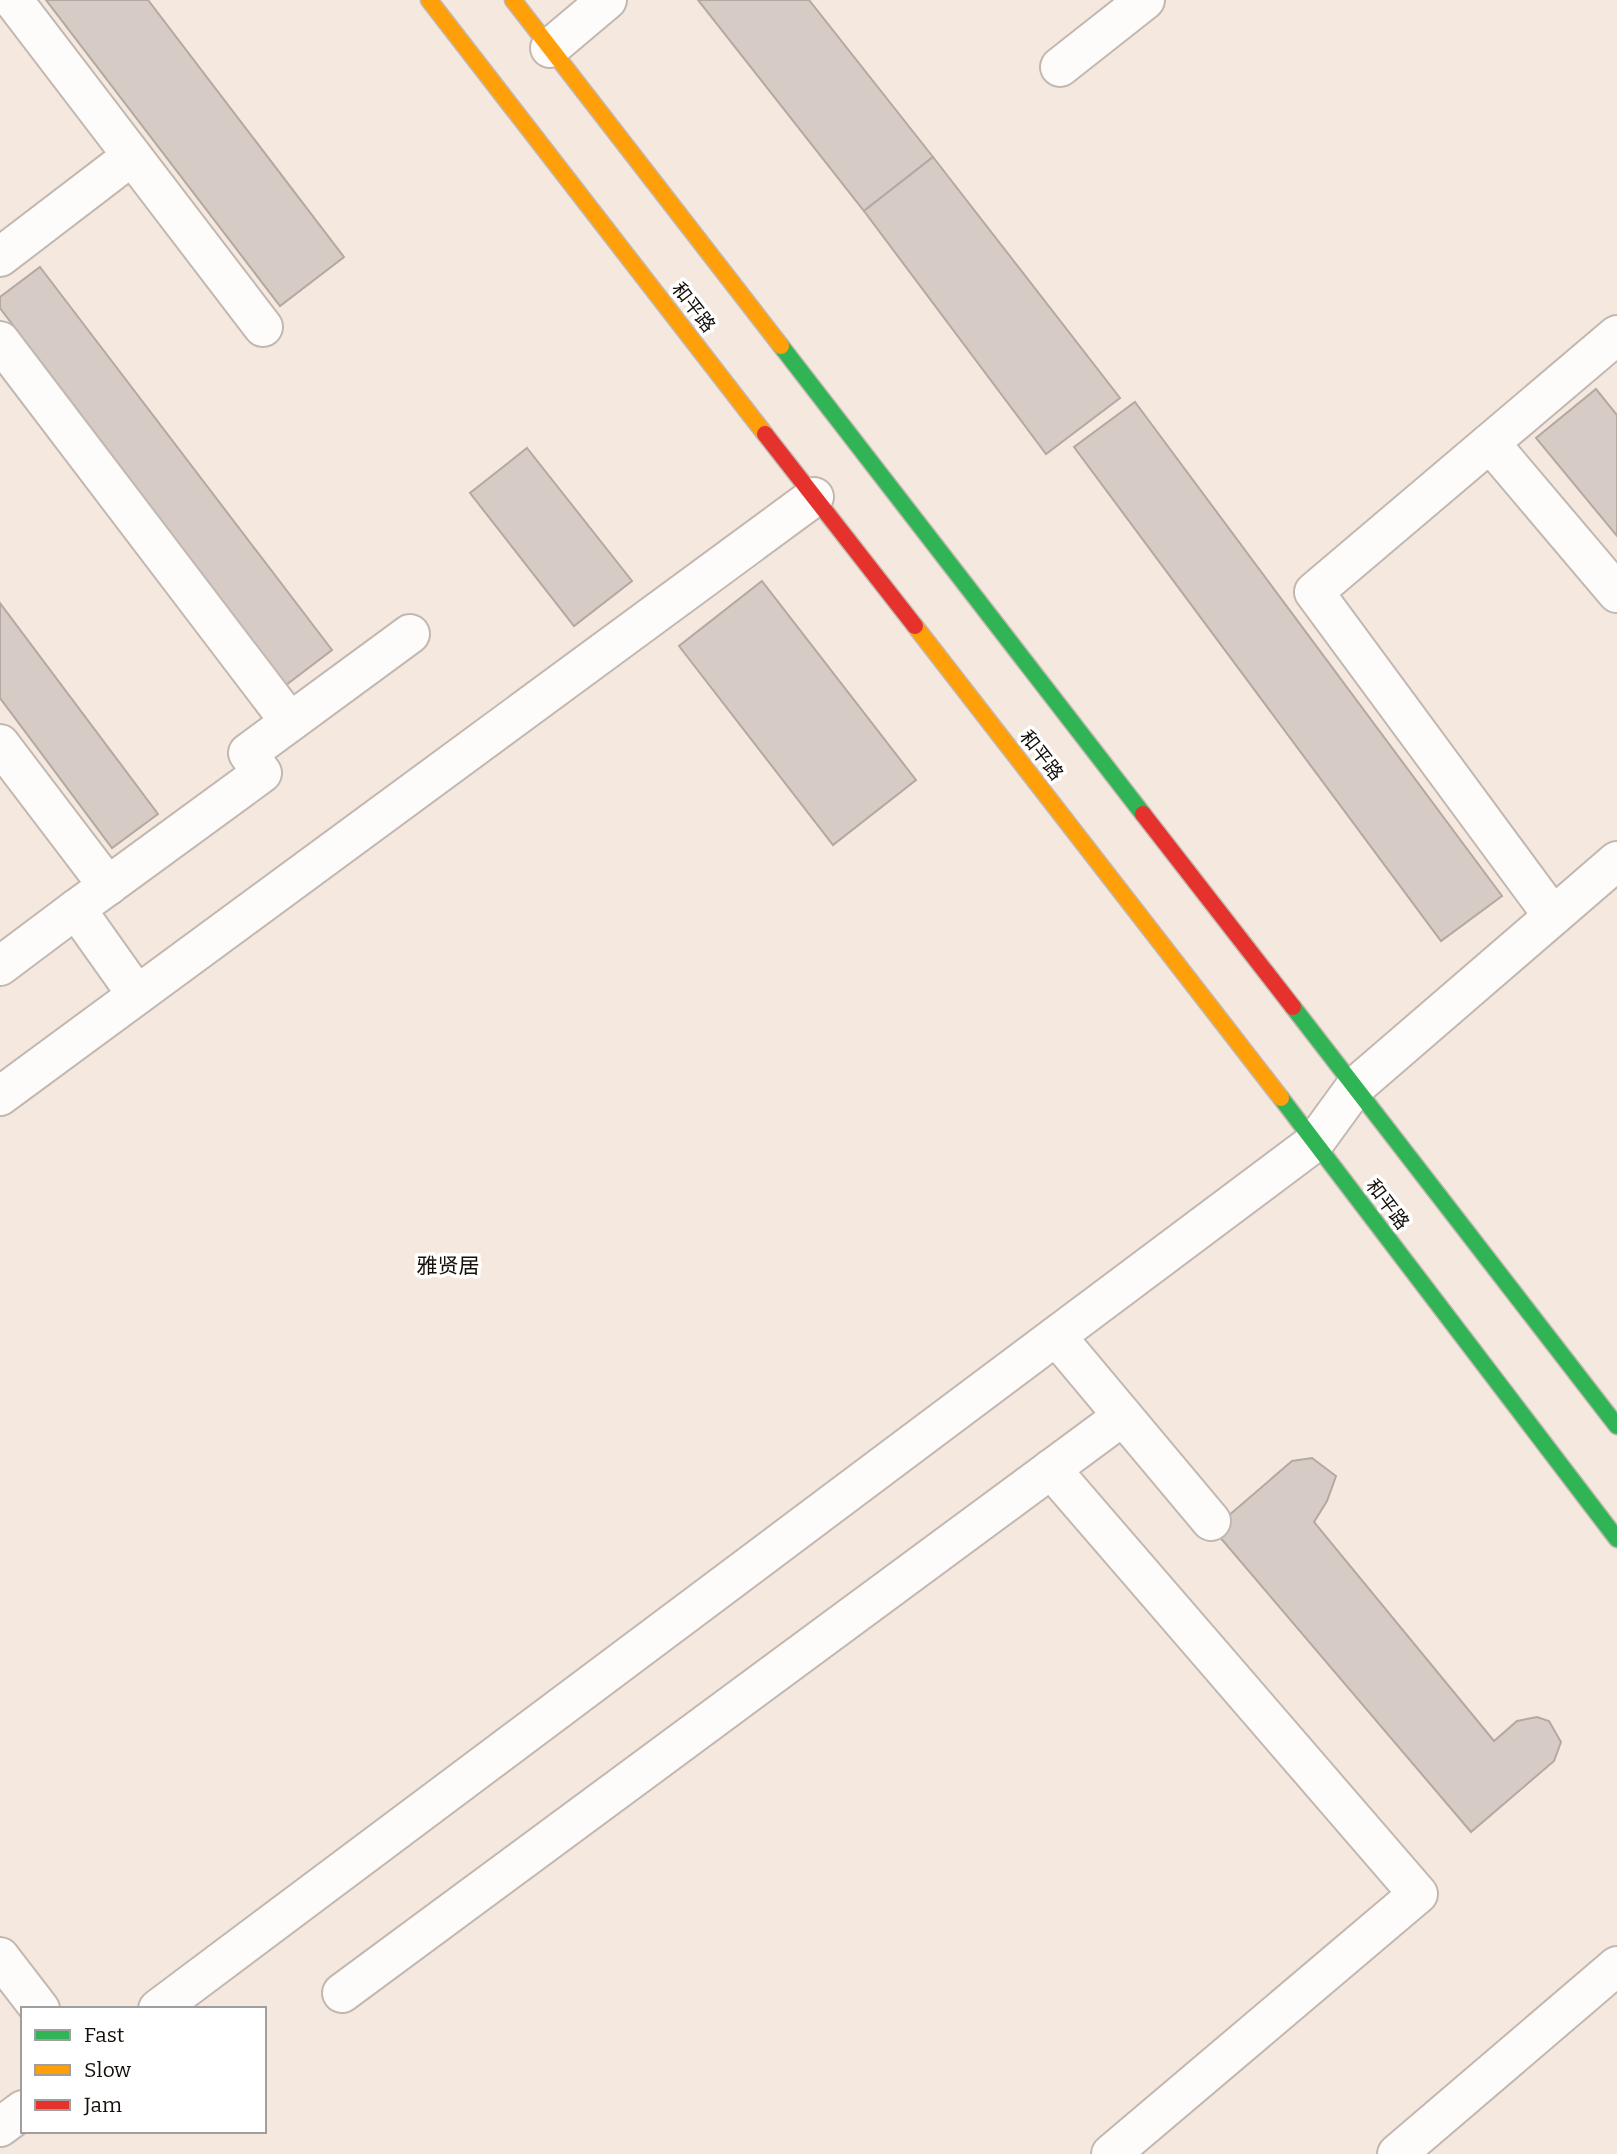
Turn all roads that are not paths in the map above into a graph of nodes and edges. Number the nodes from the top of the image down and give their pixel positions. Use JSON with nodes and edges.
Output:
{"nodes":[{"id":1,"x":13,"y":0,"type":"edge"},
{"id":2,"x":429,"y":0,"type":"edge"},
{"id":3,"x":513,"y":0,"type":"edge"},
{"id":4,"x":607,"y":0,"type":"edge"},
{"id":5,"x":1145,"y":0,"type":"edge"},
{"id":6,"x":550,"y":48,"type":"junction"},
{"id":7,"x":1060,"y":67,"type":"dead end"},
{"id":8,"x":132,"y":156,"type":"junction"},
{"id":9,"x":0,"y":257,"type":"edge"},
{"id":10,"x":262,"y":327,"type":"dead end"},
{"id":11,"x":1617,"y":335,"type":"edge"},
{"id":12,"x":0,"y":341,"type":"edge"},
{"id":13,"x":1490,"y":443,"type":"junction"},
{"id":14,"x":814,"y":496,"type":"junction"},
{"id":15,"x":1617,"y":593,"type":"edge"},
{"id":16,"x":410,"y":634,"type":"dead end"},
{"id":17,"x":290,"y":722,"type":"junction"},
{"id":18,"x":0,"y":744,"type":"edge"},
{"id":19,"x":1617,"y":861,"type":"edge"},
{"id":20,"x":108,"y":886,"type":"junction"},
{"id":21,"x":76,"y":909,"type":"junction"},
{"id":22,"x":1553,"y":916,"type":"junction"},
{"id":23,"x":0,"y":966,"type":"edge"},
{"id":24,"x":137,"y":995,"type":"junction"},
{"id":25,"x":1354,"y":1087,"type":"junction"},
{"id":26,"x":0,"y":1096,"type":"edge"},
{"id":27,"x":1315,"y":1142,"type":"junction"},
{"id":28,"x":1056,"y":1336,"type":"junction"},
{"id":29,"x":1123,"y":1416,"type":"junction"},
{"id":30,"x":1617,"y":1426,"type":"edge"},
{"id":31,"x":1051,"y":1469,"type":"junction"},
{"id":32,"x":1211,"y":1521,"type":"dead end"},
{"id":33,"x":1617,"y":1539,"type":"edge"},
{"id":34,"x":0,"y":1957,"type":"edge"},
{"id":35,"x":1617,"y":1966,"type":"edge"},
{"id":36,"x":342,"y":1993,"type":"dead end"},
{"id":37,"x":38,"y":2007,"type":"edge"},
{"id":38,"x":161,"y":2007,"type":"edge"},
{"id":39,"x":21,"y":2111,"type":"edge"},
{"id":40,"x":0,"y":2127,"type":"edge"},
{"id":41,"x":1111,"y":2154,"type":"edge"},
{"id":42,"x":1397,"y":2154,"type":"edge"}],
"edges":[{"from":1,"to":8,"type":"street"},
{"from":2,"to":14,"type":"street","name":"和平路"},
{"from":3,"to":6,"type":"street"},
{"from":4,"to":6,"type":"street"},
{"from":5,"to":7,"type":"street"},
{"from":6,"to":25,"type":"street"},
{"from":8,"to":9,"type":"street"},
{"from":8,"to":10,"type":"street"},
{"from":11,"to":13,"type":"street"},
{"from":12,"to":17,"type":"street"},
{"from":13,"to":15,"type":"street"},
{"from":13,"to":22,"type":"street"},
{"from":14,"to":24,"type":"street"},
{"from":14,"to":27,"type":"street","name":"和平路"},
{"from":16,"to":17,"type":"street"},
{"from":17,"to":20,"type":"street"},
{"from":18,"to":20,"type":"street"},
{"from":19,"to":22,"type":"street"},
{"from":20,"to":21,"type":"street"},
{"from":21,"to":23,"type":"street"},
{"from":21,"to":24,"type":"street"},
{"from":22,"to":25,"type":"street"},
{"from":24,"to":26,"type":"street"},
{"from":25,"to":27,"type":"street"},
{"from":25,"to":30,"type":"street"},
{"from":27,"to":28,"type":"street"},
{"from":27,"to":33,"type":"street","name":"和平路"},
{"from":28,"to":29,"type":"street"},
{"from":28,"to":38,"type":"street"},
{"from":29,"to":31,"type":"street"},
{"from":29,"to":32,"type":"street"},
{"from":31,"to":36,"type":"street"},
{"from":31,"to":41,"type":"street"},
{"from":34,"to":37,"type":"street"},
{"from":35,"to":42,"type":"street"},
{"from":39,"to":40,"type":"street"}]}
